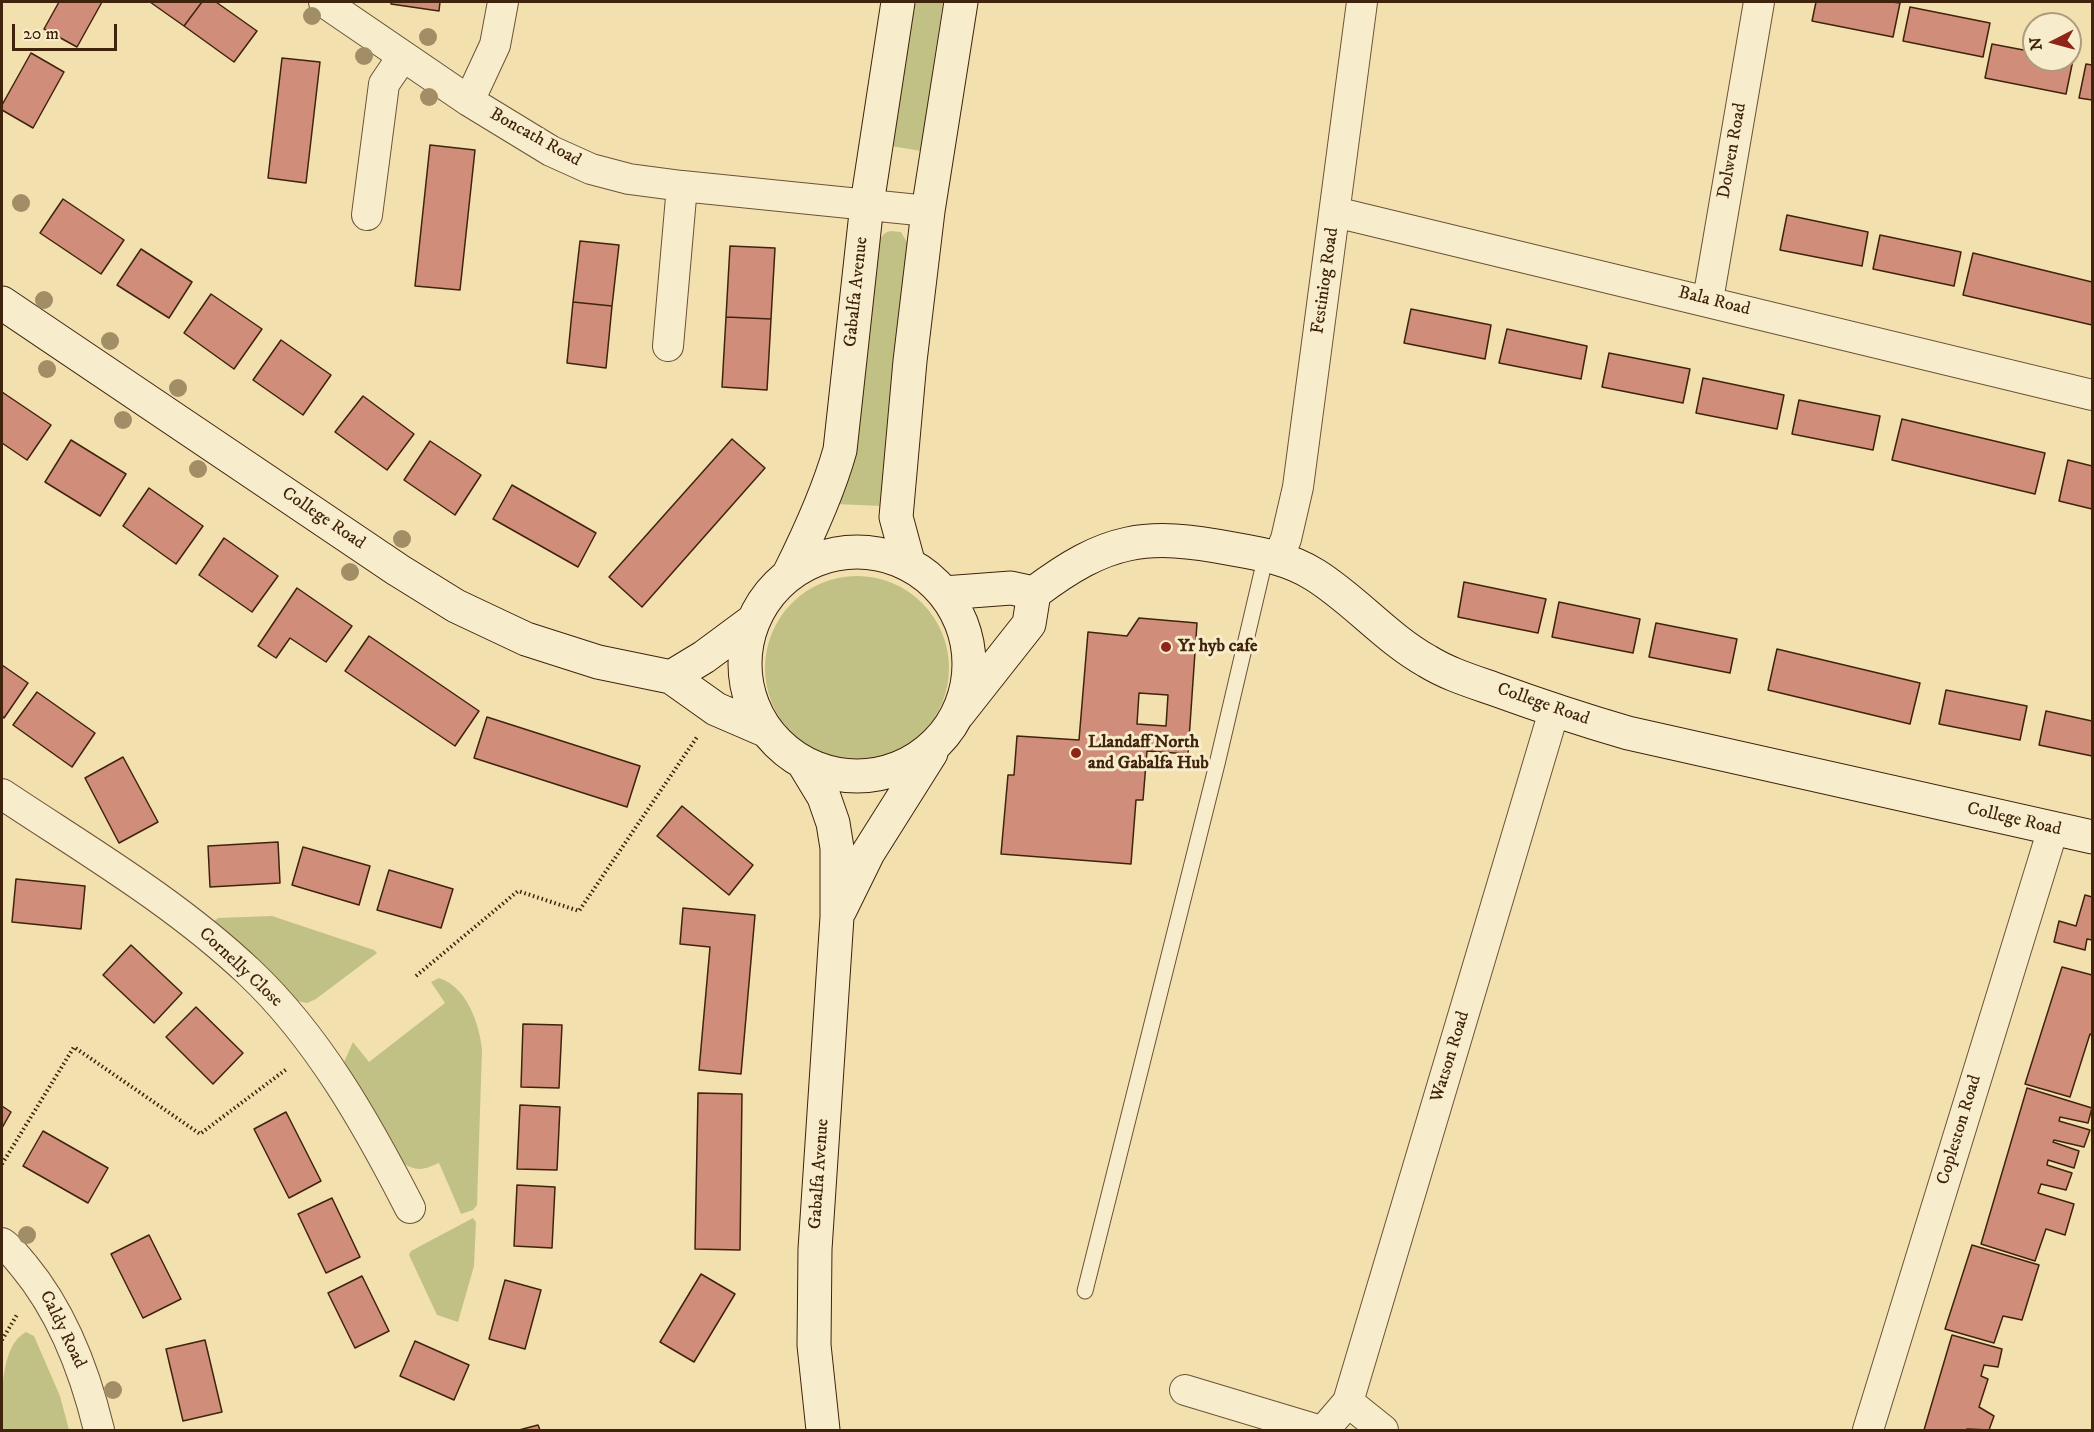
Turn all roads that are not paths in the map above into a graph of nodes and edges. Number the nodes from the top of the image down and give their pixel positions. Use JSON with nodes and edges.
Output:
{"nodes":[{"id":1,"x":324,"y":2,"type":"edge"},
{"id":2,"x":503,"y":2,"type":"edge"},
{"id":3,"x":898,"y":2,"type":"edge"},
{"id":4,"x":961,"y":2,"type":"edge"},
{"id":5,"x":1362,"y":2,"type":"edge"},
{"id":6,"x":1759,"y":2,"type":"edge"},
{"id":7,"x":403,"y":56,"type":"junction"},
{"id":8,"x":470,"y":101,"type":"junction"},
{"id":9,"x":682,"y":186,"type":"junction"},
{"id":10,"x":867,"y":204,"type":"junction"},
{"id":11,"x":928,"y":211,"type":"junction"},
{"id":12,"x":1335,"y":212,"type":"junction"},
{"id":13,"x":368,"y":215,"type":"dead end"},
{"id":14,"x":1708,"y":300,"type":"junction"},
{"id":15,"x":2,"y":303,"type":"edge"},
{"id":16,"x":668,"y":346,"type":"dead end"},
{"id":17,"x":2092,"y":395,"type":"edge"},
{"id":18,"x":1272,"y":556,"type":"junction"},
{"id":19,"x":909,"y":565,"type":"junction"},
{"id":20,"x":789,"y":574,"type":"junction"},
{"id":21,"x":944,"y":592,"type":"junction"},
{"id":22,"x":1034,"y":593,"type":"junction"},
{"id":23,"x":754,"y":620,"type":"junction"},
{"id":24,"x":671,"y":676,"type":"junction"},
{"id":25,"x":1554,"y":711,"type":"junction"},
{"id":26,"x":958,"y":714,"type":"junction"},
{"id":27,"x":766,"y":731,"type":"junction"},
{"id":28,"x":936,"y":745,"type":"junction"},
{"id":29,"x":804,"y":764,"type":"junction"},
{"id":30,"x":2,"y":794,"type":"edge"},
{"id":31,"x":2053,"y":829,"type":"junction"},
{"id":32,"x":2092,"y":837,"type":"edge"},
{"id":33,"x":837,"y":917,"type":"junction"},
{"id":34,"x":410,"y":1208,"type":"dead end"},
{"id":35,"x":2,"y":1243,"type":"edge"},
{"id":36,"x":1085,"y":1291,"type":"dead end"},
{"id":37,"x":1185,"y":1390,"type":"dead end"},
{"id":38,"x":1348,"y":1402,"type":"junction"},
{"id":39,"x":99,"y":1431,"type":"edge"},
{"id":40,"x":824,"y":1431,"type":"edge"},
{"id":41,"x":1318,"y":1431,"type":"edge"},
{"id":42,"x":1324,"y":1431,"type":"edge"},
{"id":43,"x":1383,"y":1431,"type":"edge"},
{"id":44,"x":1868,"y":1431,"type":"edge"}],
"edges":[{"from":1,"to":7,"type":"street","name":"Boncath Road"},
{"from":2,"to":8,"type":"street"},
{"from":3,"to":10,"type":"street","name":"Gabalfa Avenue"},
{"from":4,"to":11,"type":"street"},
{"from":5,"to":12,"type":"street","name":"Festiniog Road"},
{"from":6,"to":14,"type":"street","name":"Dolwen Road"},
{"from":7,"to":8,"type":"street","name":"Boncath Road"},
{"from":7,"to":13,"type":"street"},
{"from":8,"to":9,"type":"street","name":"Boncath Road"},
{"from":9,"to":10,"type":"street","name":"Boncath Road"},
{"from":9,"to":16,"type":"street"},
{"from":10,"to":11,"type":"street","name":"Boncath Road"},
{"from":10,"to":20,"type":"street","name":"Gabalfa Avenue"},
{"from":11,"to":19,"type":"street"},
{"from":12,"to":14,"type":"street","name":"Bala Road"},
{"from":12,"to":18,"type":"street","name":"Festiniog Road"},
{"from":14,"to":17,"type":"street","name":"Bala Road"},
{"from":15,"to":24,"type":"street","name":"College Road"},
{"from":18,"to":22,"type":"street","name":"College Road"},
{"from":18,"to":25,"type":"street","name":"College Road"},
{"from":18,"to":36,"type":"lane"},
{"from":19,"to":20,"type":"street"},
{"from":19,"to":21,"type":"street"},
{"from":20,"to":23,"type":"street"},
{"from":21,"to":22,"type":"street"},
{"from":21,"to":26,"type":"street"},
{"from":22,"to":26,"type":"street"},
{"from":23,"to":24,"type":"street"},
{"from":23,"to":27,"type":"street"},
{"from":24,"to":27,"type":"street","name":"College Road"},
{"from":25,"to":31,"type":"street","name":"College Road"},
{"from":25,"to":38,"type":"street","name":"Watson Road"},
{"from":26,"to":28,"type":"street","name":"Gabalfa Avenue"},
{"from":27,"to":29,"type":"street"},
{"from":28,"to":29,"type":"street"},
{"from":28,"to":33,"type":"street","name":"Gabalfa Avenue"},
{"from":29,"to":33,"type":"street","name":"Gabalfa Avenue"},
{"from":30,"to":34,"type":"street","name":"Cornelly Close"},
{"from":31,"to":32,"type":"street","name":"College Road"},
{"from":31,"to":44,"type":"street","name":"Copleston Road"},
{"from":33,"to":40,"type":"street","name":"Gabalfa Avenue"},
{"from":35,"to":39,"type":"street","name":"Caldy Road"},
{"from":37,"to":41,"type":"street"},
{"from":38,"to":42,"type":"street"},
{"from":38,"to":43,"type":"street"}]}
